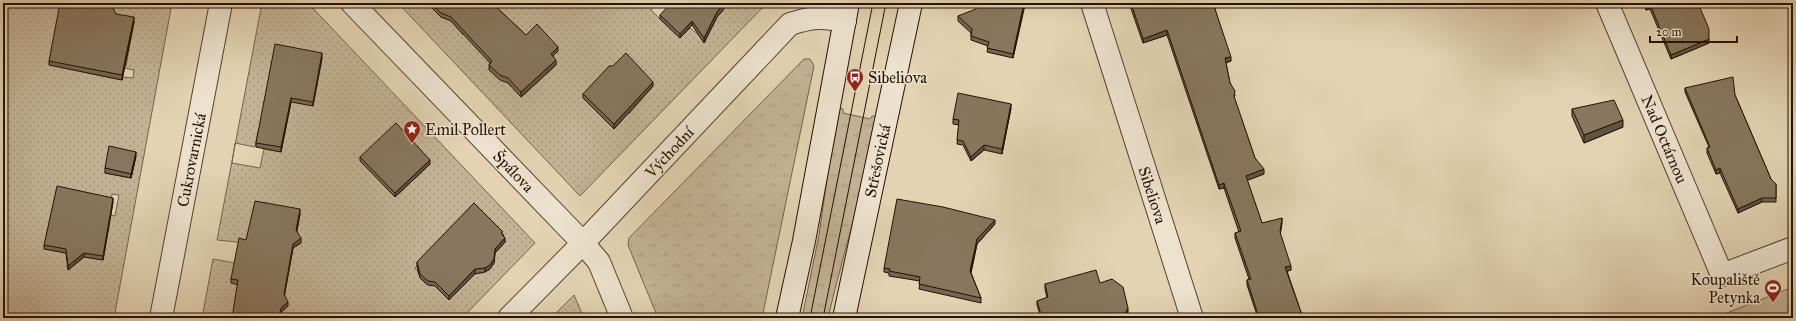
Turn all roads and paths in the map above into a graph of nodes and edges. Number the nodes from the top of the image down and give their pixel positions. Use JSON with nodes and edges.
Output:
{"nodes":[{"id":1,"x":221,"y":3,"type":"edge"},
{"id":2,"x":352,"y":3,"type":"edge"},
{"id":3,"x":911,"y":3,"type":"edge"},
{"id":4,"x":1092,"y":3,"type":"edge"},
{"id":5,"x":1607,"y":3,"type":"edge"},
{"id":6,"x":846,"y":12,"type":"edge"},
{"id":7,"x":583,"y":243,"type":"junction"},
{"id":8,"x":1793,"y":248,"type":"edge"},
{"id":9,"x":161,"y":318,"type":"edge"},
{"id":10,"x":508,"y":318,"type":"edge"},
{"id":11,"x":622,"y":318,"type":"edge"},
{"id":12,"x":787,"y":318,"type":"edge"},
{"id":13,"x":844,"y":318,"type":"edge"},
{"id":14,"x":1192,"y":318,"type":"edge"}],
"edges":[{"from":1,"to":9,"type":"street","name":"Cukrovarnická"},
{"from":2,"to":7,"type":"street","name":"Špálova"},
{"from":3,"to":13,"type":"street","name":"Střešovická"},
{"from":4,"to":14,"type":"street","name":"Sibeliova"},
{"from":5,"to":8,"type":"street","name":"Nad Octárnou"},
{"from":6,"to":7,"type":"street","name":"Východní"},
{"from":6,"to":12,"type":"street"},
{"from":7,"to":10,"type":"street","name":"Východní"},
{"from":7,"to":11,"type":"street","name":"Špálova"}]}
